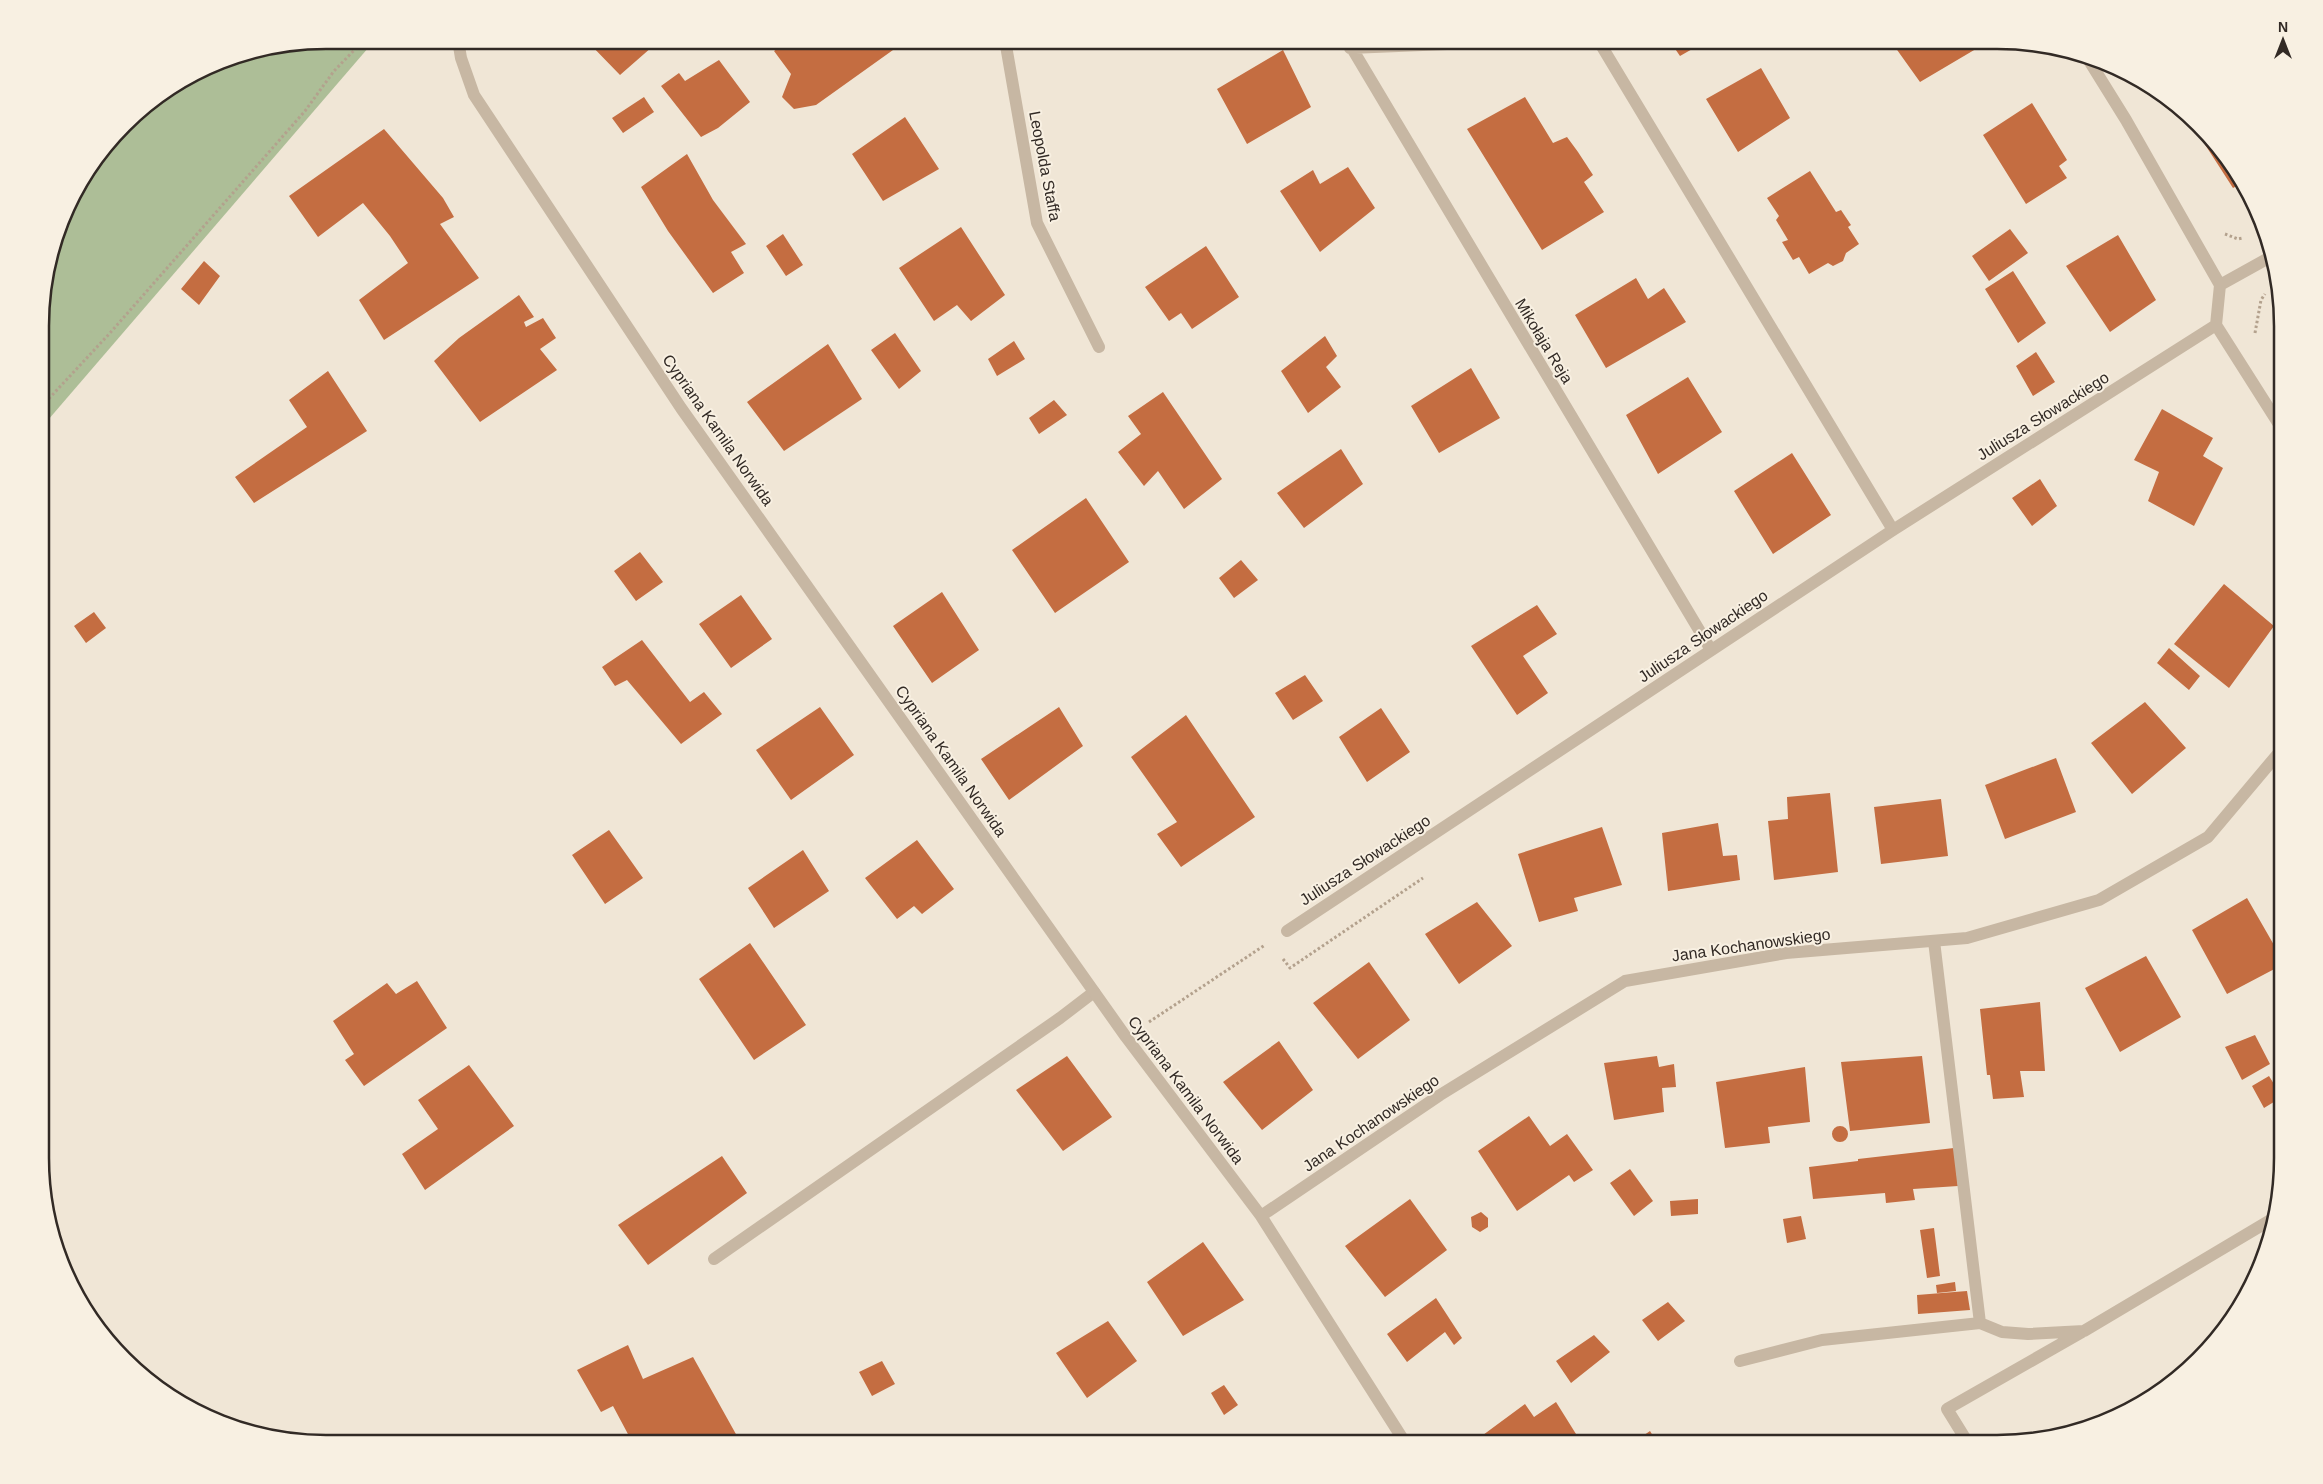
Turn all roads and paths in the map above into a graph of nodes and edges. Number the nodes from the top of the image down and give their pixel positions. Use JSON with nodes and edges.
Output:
{"nodes":[{"id":1,"x":355,"y":49,"type":"edge"},
{"id":2,"x":460,"y":49,"type":"edge"},
{"id":3,"x":1007,"y":49,"type":"edge"},
{"id":4,"x":1351,"y":49,"type":"edge"},
{"id":5,"x":1603,"y":49,"type":"edge"},
{"id":6,"x":2092,"y":66,"type":"edge"},
{"id":7,"x":2266,"y":258,"type":"edge"},
{"id":8,"x":2220,"y":284,"type":"junction"},
{"id":9,"x":2266,"y":293,"type":"dead end"},
{"id":10,"x":2216,"y":325,"type":"junction"},
{"id":11,"x":2254,"y":334,"type":"dead end"},
{"id":12,"x":1099,"y":346,"type":"dead end"},
{"id":13,"x":49,"y":398,"type":"edge"},
{"id":14,"x":2274,"y":416,"type":"edge"},
{"id":15,"x":1893,"y":530,"type":"junction"},
{"id":16,"x":1711,"y":650,"type":"junction"},
{"id":17,"x":2274,"y":758,"type":"edge"},
{"id":18,"x":1287,"y":931,"type":"joint"},
{"id":19,"x":1934,"y":940,"type":"junction"},
{"id":20,"x":1094,"y":992,"type":"junction"},
{"id":21,"x":1126,"y":1037,"type":"junction"},
{"id":22,"x":1261,"y":1216,"type":"junction"},
{"id":23,"x":2267,"y":1222,"type":"edge"},
{"id":24,"x":714,"y":1259,"type":"dead end"},
{"id":25,"x":1980,"y":1323,"type":"junction"},
{"id":26,"x":2084,"y":1331,"type":"junction"},
{"id":27,"x":1740,"y":1362,"type":"dead end"},
{"id":28,"x":1400,"y":1435,"type":"edge"},
{"id":29,"x":1963,"y":1435,"type":"edge"}],
"edges":[{"from":1,"to":13,"type":"path"},
{"from":2,"to":20,"type":"street","name":"Cypriana Kamila Norwida"},
{"from":3,"to":12,"type":"street","name":"Leopolda Staffa"},
{"from":4,"to":16,"type":"street","name":"Mikołaja Reja"},
{"from":5,"to":15,"type":"street"},
{"from":6,"to":8,"type":"street"},
{"from":7,"to":8,"type":"street"},
{"from":8,"to":10,"type":"street"},
{"from":9,"to":11,"type":"path"},
{"from":10,"to":14,"type":"street"},
{"from":10,"to":15,"type":"street","name":"Juliusza Słowackiego"},
{"from":15,"to":16,"type":"street","name":"Juliusza Słowackiego"},
{"from":16,"to":18,"type":"street","name":"Juliusza Słowackiego"},
{"from":17,"to":19,"type":"street","name":"Jana Kochanowskiego"},
{"from":18,"to":21,"type":"path"},
{"from":19,"to":22,"type":"street","name":"Jana Kochanowskiego"},
{"from":19,"to":25,"type":"street"},
{"from":20,"to":21,"type":"street","name":"Cypriana Kamila Norwida"},
{"from":20,"to":24,"type":"street"},
{"from":21,"to":22,"type":"street","name":"Cypriana Kamila Norwida"},
{"from":22,"to":28,"type":"street","name":"Cypriana Kamila Norwida"},
{"from":23,"to":26,"type":"street"},
{"from":25,"to":26,"type":"street"},
{"from":25,"to":27,"type":"street"},
{"from":26,"to":29,"type":"street"}]}
